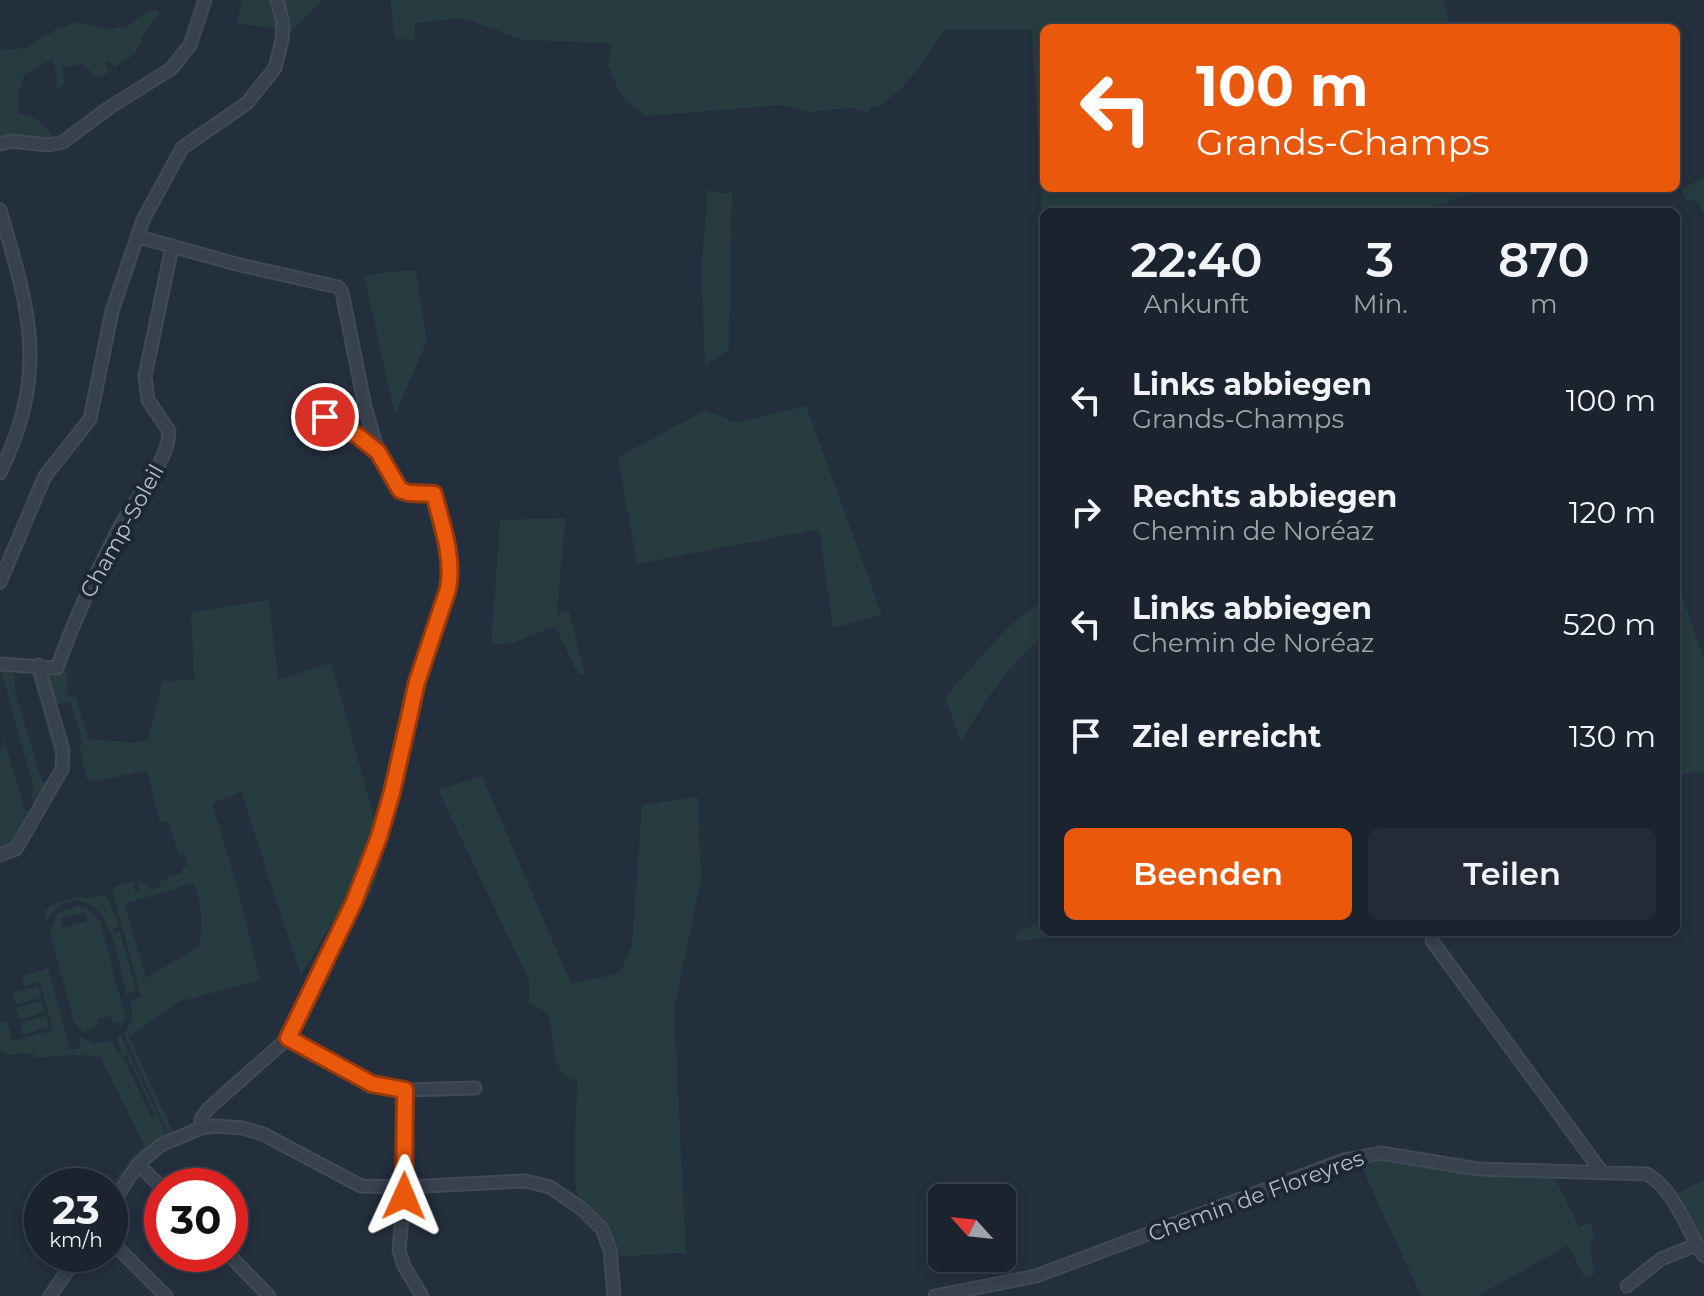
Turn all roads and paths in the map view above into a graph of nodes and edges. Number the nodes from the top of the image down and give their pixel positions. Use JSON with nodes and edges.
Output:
{"nodes":[{"id":1,"x":205,"y":0,"type":"edge"},
{"id":2,"x":277,"y":0,"type":"edge"},
{"id":3,"x":0,"y":144,"type":"edge"},
{"id":4,"x":0,"y":210,"type":"edge"},
{"id":5,"x":139,"y":237,"type":"junction"},
{"id":6,"x":172,"y":247,"type":"junction"},
{"id":7,"x":314,"y":414,"type":"dead end"},
{"id":8,"x":378,"y":452,"type":"junction"},
{"id":9,"x":0,"y":473,"type":"edge"},
{"id":10,"x":0,"y":582,"type":"edge"},
{"id":11,"x":0,"y":664,"type":"edge"},
{"id":12,"x":38,"y":665,"type":"junction"},
{"id":13,"x":0,"y":855,"type":"edge"},
{"id":14,"x":1432,"y":941,"type":"dead end"},
{"id":15,"x":288,"y":1038,"type":"junction"},
{"id":16,"x":475,"y":1088,"type":"dead end"},
{"id":17,"x":405,"y":1090,"type":"junction"},
{"id":18,"x":201,"y":1128,"type":"junction"},
{"id":19,"x":138,"y":1164,"type":"junction"},
{"id":20,"x":144,"y":1170,"type":"edge"},
{"id":21,"x":1601,"y":1171,"type":"junction"},
{"id":22,"x":128,"y":1179,"type":"edge"},
{"id":23,"x":405,"y":1187,"type":"junction"},
{"id":24,"x":1696,"y":1245,"type":"junction"},
{"id":25,"x":1704,"y":1256,"type":"edge"},
{"id":26,"x":128,"y":1258,"type":"edge"},
{"id":27,"x":67,"y":1272,"type":"edge"},
{"id":28,"x":246,"y":1272,"type":"edge"},
{"id":29,"x":1627,"y":1286,"type":"dead end"},
{"id":30,"x":50,"y":1296,"type":"edge"},
{"id":31,"x":166,"y":1296,"type":"edge"},
{"id":32,"x":269,"y":1296,"type":"edge"},
{"id":33,"x":422,"y":1296,"type":"edge"},
{"id":34,"x":614,"y":1296,"type":"edge"},
{"id":35,"x":935,"y":1296,"type":"edge"}],
"edges":[{"from":1,"to":3,"type":"street"},
{"from":2,"to":5,"type":"street"},
{"from":4,"to":9,"type":"street"},
{"from":5,"to":6,"type":"street"},
{"from":5,"to":10,"type":"street"},
{"from":6,"to":8,"type":"street"},
{"from":6,"to":12,"type":"street","name":"Champ-Soleil"},
{"from":7,"to":8,"type":"street"},
{"from":8,"to":15,"type":"street"},
{"from":11,"to":12,"type":"street"},
{"from":12,"to":13,"type":"street"},
{"from":14,"to":21,"type":"street"},
{"from":15,"to":17,"type":"street"},
{"from":15,"to":18,"type":"street"},
{"from":16,"to":17,"type":"street"},
{"from":17,"to":23,"type":"street"},
{"from":18,"to":19,"type":"street"},
{"from":18,"to":23,"type":"street"},
{"from":19,"to":20,"type":"street"},
{"from":19,"to":22,"type":"street"},
{"from":21,"to":24,"type":"street","name":"Chemin de Floreyres"},
{"from":21,"to":35,"type":"street","name":"Chemin de Floreyres"},
{"from":23,"to":33,"type":"street"},
{"from":23,"to":34,"type":"street"},
{"from":24,"to":25,"type":"street"},
{"from":24,"to":29,"type":"street"},
{"from":26,"to":31,"type":"street"},
{"from":27,"to":30,"type":"street"},
{"from":28,"to":32,"type":"street"}]}
